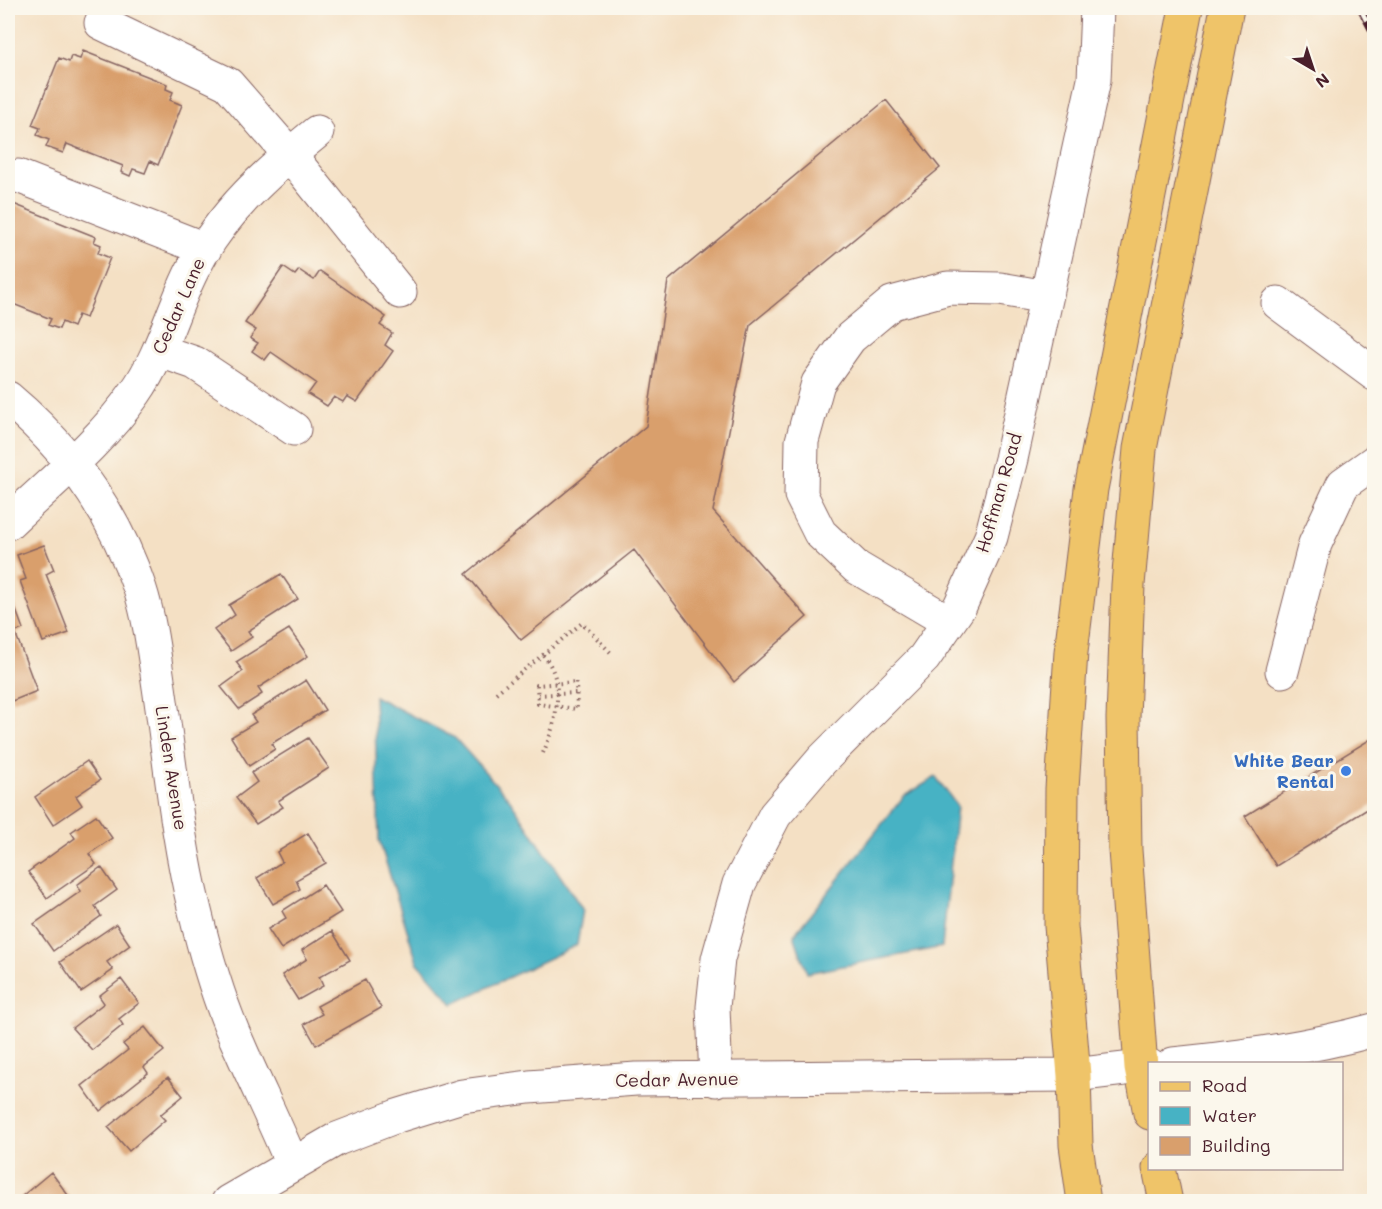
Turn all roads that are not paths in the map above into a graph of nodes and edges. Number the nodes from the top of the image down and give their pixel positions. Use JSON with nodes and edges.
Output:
{"nodes":[{"id":1,"x":1097,"y":8,"type":"edge"},
{"id":2,"x":1186,"y":8,"type":"edge"},
{"id":3,"x":1225,"y":18,"type":"edge"},
{"id":4,"x":100,"y":23,"type":"dead end"},
{"id":5,"x":317,"y":132,"type":"dead end"},
{"id":6,"x":290,"y":155,"type":"junction"},
{"id":7,"x":18,"y":176,"type":"dead end"},
{"id":8,"x":205,"y":249,"type":"junction"},
{"id":9,"x":400,"y":292,"type":"dead end"},
{"id":10,"x":1046,"y":297,"type":"junction"},
{"id":11,"x":1278,"y":303,"type":"dead end"},
{"id":12,"x":160,"y":351,"type":"junction"},
{"id":13,"x":1374,"y":374,"type":"edge"},
{"id":14,"x":8,"y":398,"type":"edge"},
{"id":15,"x":294,"y":429,"type":"dead end"},
{"id":16,"x":72,"y":461,"type":"junction"},
{"id":17,"x":1374,"y":462,"type":"edge"},
{"id":18,"x":8,"y":522,"type":"edge"},
{"id":19,"x":949,"y":622,"type":"junction"},
{"id":20,"x":1282,"y":671,"type":"dead end"},
{"id":21,"x":1374,"y":1030,"type":"edge"},
{"id":22,"x":1154,"y":1062,"type":"edge"},
{"id":23,"x":1186,"y":1062,"type":"edge"},
{"id":24,"x":1148,"y":1066,"type":"edge"},
{"id":25,"x":1074,"y":1075,"type":"junction"},
{"id":26,"x":716,"y":1080,"type":"junction"},
{"id":27,"x":292,"y":1164,"type":"junction"},
{"id":28,"x":1159,"y":1170,"type":"edge"},
{"id":29,"x":228,"y":1202,"type":"edge"},
{"id":30,"x":1084,"y":1202,"type":"edge"},
{"id":31,"x":1166,"y":1202,"type":"edge"}],
"edges":[{"from":1,"to":10,"type":"street","name":"Hoffman Road"},
{"from":2,"to":25,"type":"main road"},
{"from":3,"to":22,"type":"main road"},
{"from":4,"to":6,"type":"street"},
{"from":5,"to":6,"type":"street","name":"Cedar Lane"},
{"from":6,"to":8,"type":"street","name":"Cedar Lane"},
{"from":6,"to":9,"type":"street"},
{"from":7,"to":8,"type":"street"},
{"from":8,"to":12,"type":"street","name":"Cedar Lane"},
{"from":10,"to":19,"type":"street","name":"Hoffman Road"},
{"from":10,"to":19,"type":"street"},
{"from":11,"to":13,"type":"street"},
{"from":12,"to":15,"type":"street"},
{"from":12,"to":16,"type":"street","name":"Cedar Lane"},
{"from":14,"to":16,"type":"street","name":"Linden Avenue"},
{"from":16,"to":18,"type":"street","name":"Cedar Lane"},
{"from":16,"to":27,"type":"street","name":"Linden Avenue"},
{"from":17,"to":20,"type":"street"},
{"from":19,"to":26,"type":"street","name":"Hoffman Road"},
{"from":21,"to":23,"type":"street","name":"Cedar Avenue"},
{"from":24,"to":25,"type":"street","name":"Cedar Avenue"},
{"from":25,"to":26,"type":"street","name":"Cedar Avenue"},
{"from":25,"to":30,"type":"main road"},
{"from":26,"to":27,"type":"street","name":"Cedar Avenue"},
{"from":27,"to":29,"type":"street","name":"Cedar Avenue"},
{"from":28,"to":31,"type":"main road"}]}
